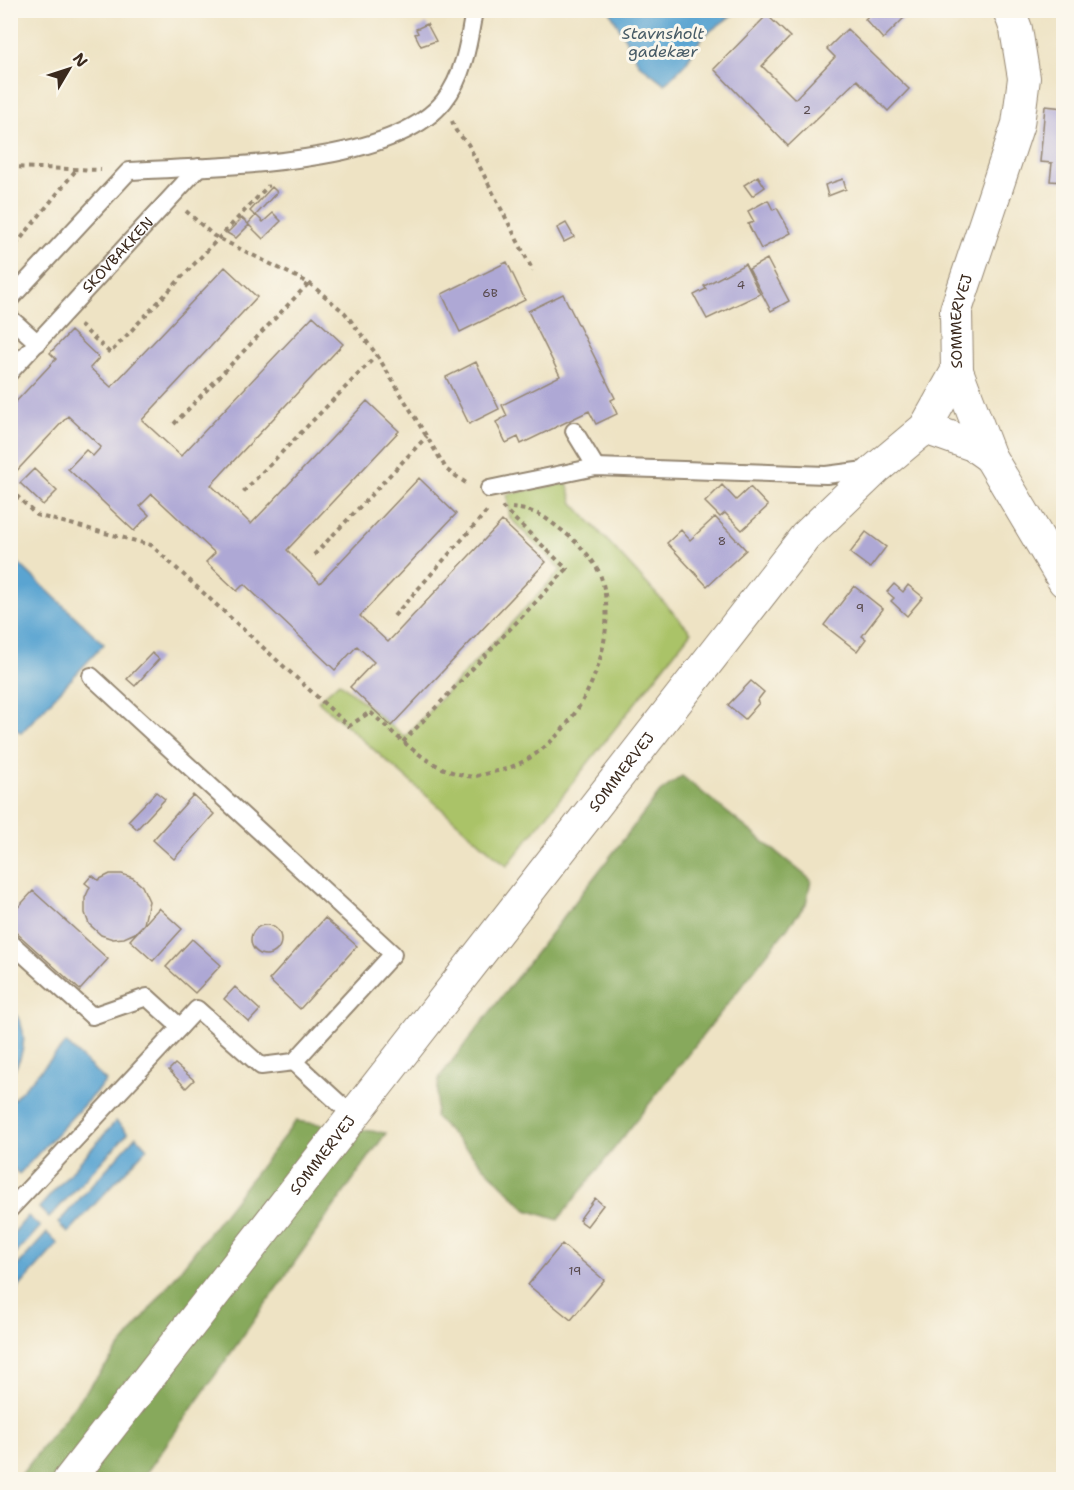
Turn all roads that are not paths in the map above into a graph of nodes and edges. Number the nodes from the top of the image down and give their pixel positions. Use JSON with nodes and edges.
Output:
{"nodes":[{"id":1,"x":474,"y":10,"type":"edge"},
{"id":2,"x":1009,"y":10,"type":"edge"},
{"id":3,"x":199,"y":167,"type":"junction"},
{"id":4,"x":10,"y":299,"type":"edge"},
{"id":5,"x":10,"y":318,"type":"edge"},
{"id":6,"x":38,"y":343,"type":"junction"},
{"id":7,"x":10,"y":372,"type":"edge"},
{"id":8,"x":957,"y":372,"type":"junction"},
{"id":9,"x":925,"y":428,"type":"junction"},
{"id":10,"x":574,"y":431,"type":"dead end"},
{"id":11,"x":990,"y":457,"type":"junction"},
{"id":12,"x":596,"y":467,"type":"junction"},
{"id":13,"x":877,"y":468,"type":"junction"},
{"id":14,"x":482,"y":489,"type":"road end"},
{"id":15,"x":1064,"y":581,"type":"edge"},
{"id":16,"x":91,"y":676,"type":"dead end"},
{"id":17,"x":10,"y":942,"type":"edge"},
{"id":18,"x":180,"y":1027,"type":"junction"},
{"id":19,"x":294,"y":1062,"type":"junction"},
{"id":20,"x":353,"y":1116,"type":"junction"},
{"id":21,"x":10,"y":1209,"type":"edge"},
{"id":22,"x":69,"y":1479,"type":"edge"}],
"edges":[{"from":1,"to":3,"type":"lane"},
{"from":2,"to":8,"type":"street","name":"SOMMERVEJ"},
{"from":3,"to":4,"type":"lane"},
{"from":3,"to":6,"type":"lane","name":"SKOVBAKKEN"},
{"from":5,"to":6,"type":"lane"},
{"from":6,"to":7,"type":"lane","name":"SKOVBAKKEN"},
{"from":8,"to":9,"type":"street","name":"SOMMERVEJ"},
{"from":8,"to":11,"type":"street"},
{"from":9,"to":11,"type":"street"},
{"from":9,"to":13,"type":"street","name":"SOMMERVEJ"},
{"from":10,"to":12,"type":"lane"},
{"from":11,"to":15,"type":"street"},
{"from":12,"to":13,"type":"lane"},
{"from":12,"to":14,"type":"lane"},
{"from":13,"to":20,"type":"street","name":"SOMMERVEJ"},
{"from":16,"to":19,"type":"lane"},
{"from":17,"to":18,"type":"lane"},
{"from":18,"to":19,"type":"lane"},
{"from":18,"to":21,"type":"lane"},
{"from":19,"to":20,"type":"lane"},
{"from":20,"to":22,"type":"street","name":"SOMMERVEJ"}]}
